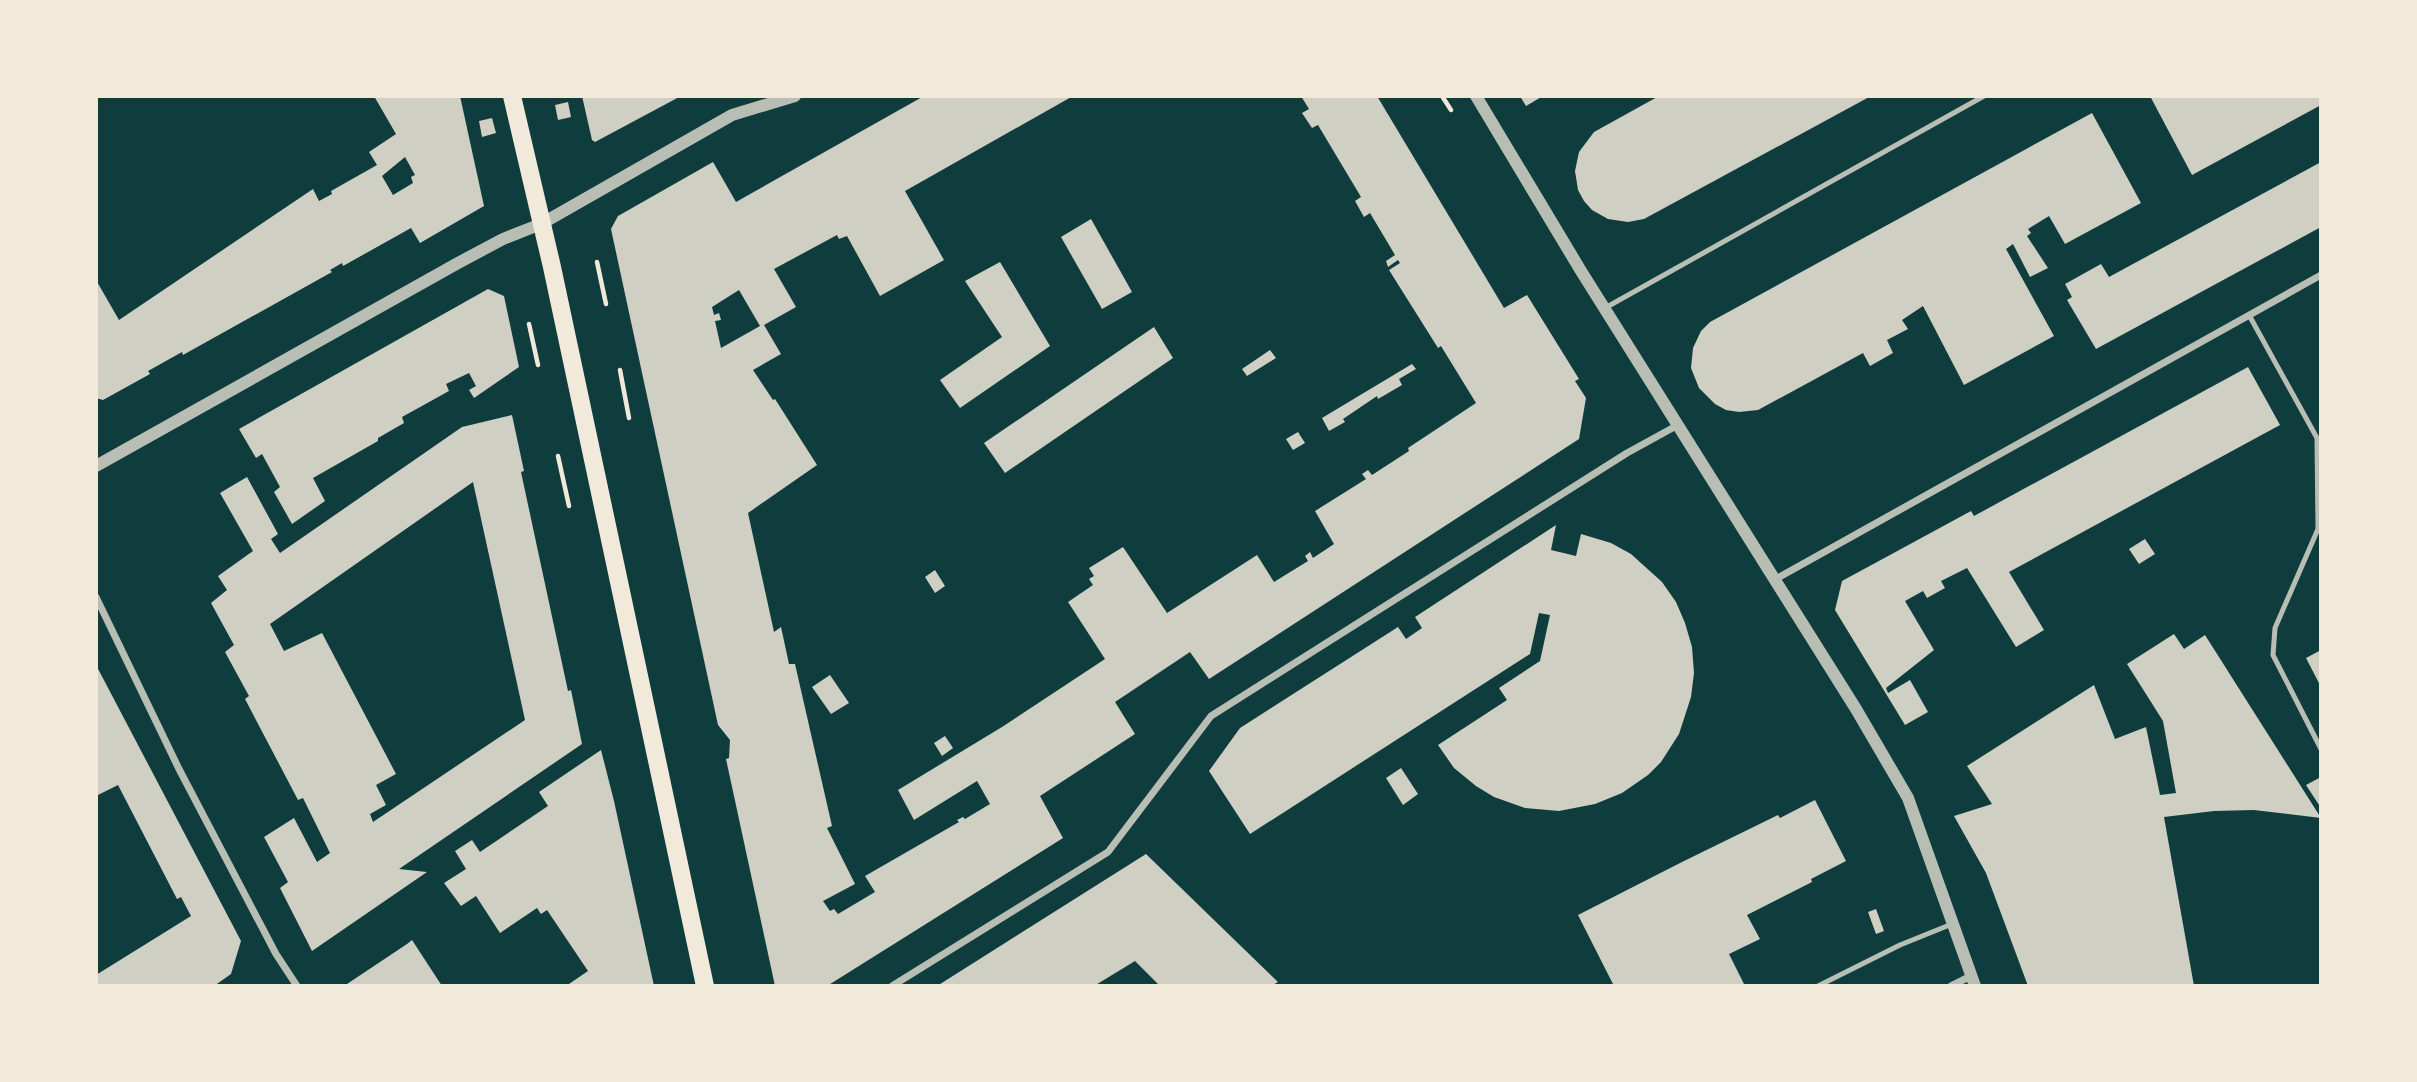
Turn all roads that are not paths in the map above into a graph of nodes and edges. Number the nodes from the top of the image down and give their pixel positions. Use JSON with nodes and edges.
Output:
{"nodes":[{"id":1,"x":512,"y":96,"type":"edge"},
{"id":2,"x":795,"y":96,"type":"edge"},
{"id":3,"x":1476,"y":96,"type":"edge"},
{"id":4,"x":1984,"y":96,"type":"edge"},
{"id":5,"x":541,"y":224,"type":"junction"},
{"id":6,"x":2321,"y":275,"type":"edge"},
{"id":7,"x":1605,"y":308,"type":"junction"},
{"id":8,"x":2249,"y":315,"type":"junction"},
{"id":9,"x":1678,"y":425,"type":"junction"},
{"id":10,"x":96,"y":466,"type":"edge"},
{"id":11,"x":1774,"y":580,"type":"junction"},
{"id":12,"x":96,"y":597,"type":"edge"},
{"id":13,"x":2321,"y":749,"type":"edge"},
{"id":14,"x":1952,"y":924,"type":"junction"},
{"id":15,"x":1973,"y":981,"type":"edge"},
{"id":16,"x":296,"y":986,"type":"edge"},
{"id":17,"x":705,"y":986,"type":"edge"},
{"id":18,"x":892,"y":986,"type":"edge"},
{"id":19,"x":1818,"y":986,"type":"edge"},
{"id":20,"x":1951,"y":986,"type":"edge"}],
"edges":[{"from":1,"to":5,"type":"main road"},
{"from":2,"to":5,"type":"street"},
{"from":3,"to":7,"type":"street"},
{"from":4,"to":7,"type":"lane"},
{"from":5,"to":10,"type":"street"},
{"from":5,"to":17,"type":"main road"},
{"from":6,"to":8,"type":"street"},
{"from":7,"to":9,"type":"street"},
{"from":8,"to":11,"type":"street"},
{"from":8,"to":13,"type":"lane"},
{"from":9,"to":11,"type":"street"},
{"from":9,"to":18,"type":"street"},
{"from":11,"to":14,"type":"street"},
{"from":12,"to":16,"type":"street"},
{"from":14,"to":15,"type":"street"},
{"from":14,"to":19,"type":"lane"},
{"from":15,"to":20,"type":"street"}]}
